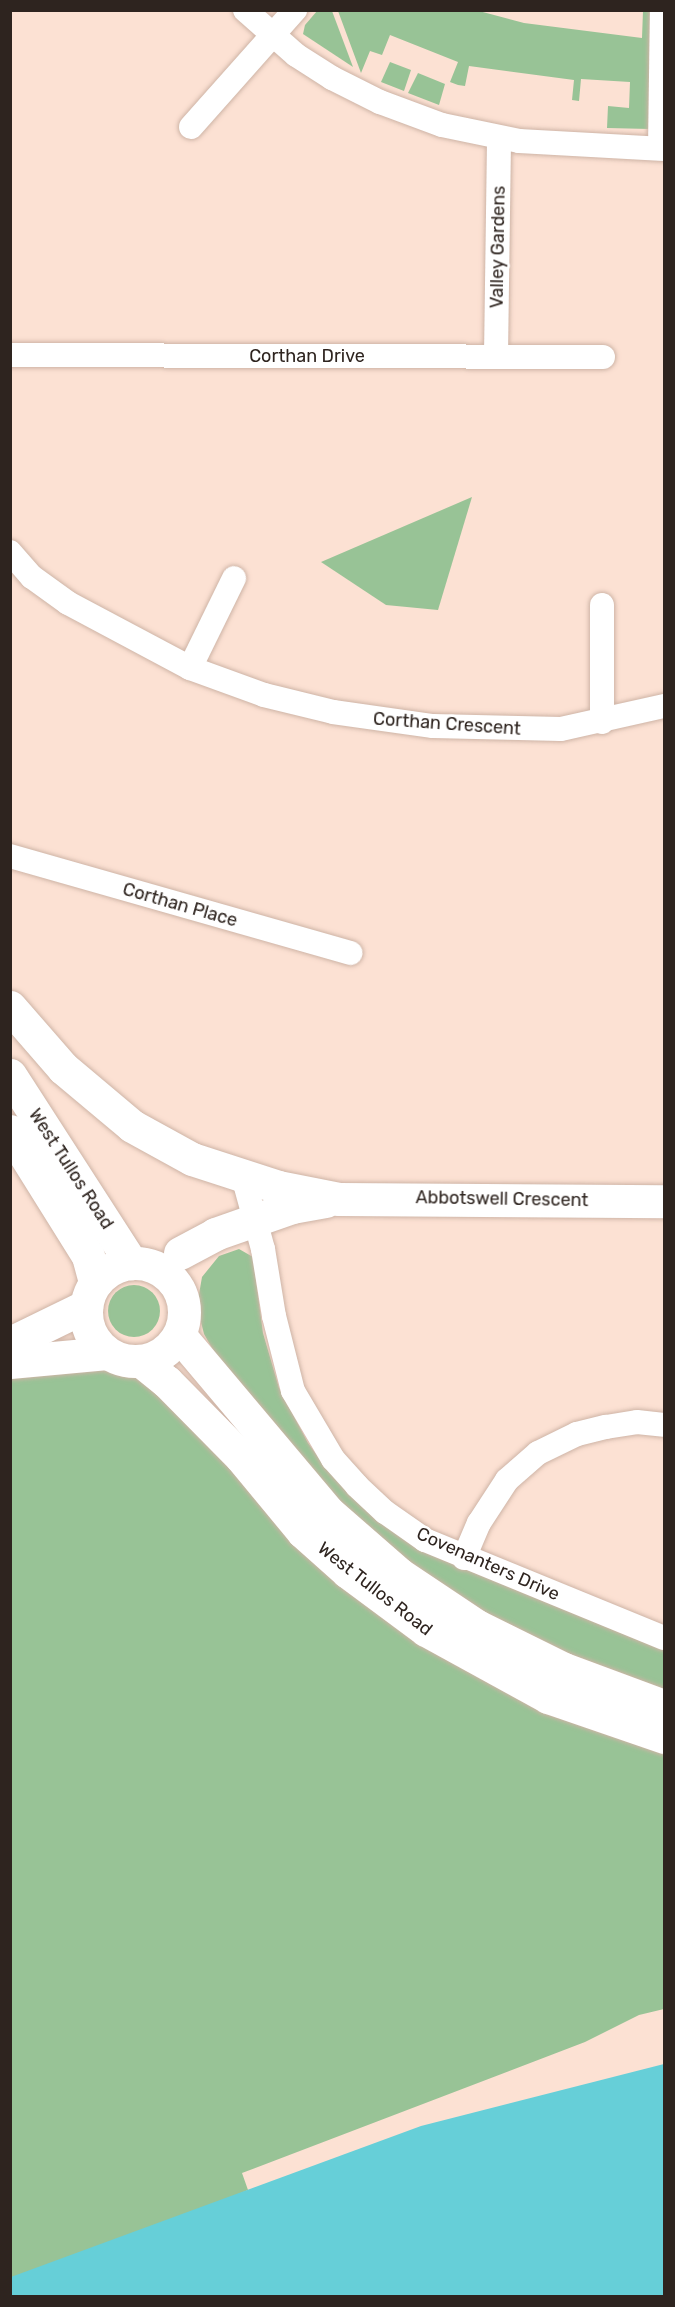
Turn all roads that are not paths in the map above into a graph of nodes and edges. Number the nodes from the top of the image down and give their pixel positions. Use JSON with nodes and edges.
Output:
{"nodes":[{"id":1,"x":245,"y":10,"type":"edge"},
{"id":2,"x":295,"y":10,"type":"edge"},
{"id":3,"x":662,"y":10,"type":"edge"},
{"id":4,"x":273,"y":35,"type":"junction"},
{"id":5,"x":191,"y":127,"type":"dead end"},
{"id":6,"x":500,"y":139,"type":"junction"},
{"id":7,"x":662,"y":148,"type":"edge"},
{"id":8,"x":10,"y":355,"type":"edge"},
{"id":9,"x":496,"y":356,"type":"junction"},
{"id":10,"x":603,"y":357,"type":"dead end"},
{"id":11,"x":10,"y":552,"type":"edge"},
{"id":12,"x":234,"y":578,"type":"dead end"},
{"id":13,"x":602,"y":604,"type":"dead end"},
{"id":14,"x":190,"y":668,"type":"junction"},
{"id":15,"x":664,"y":706,"type":"edge"},
{"id":16,"x":602,"y":722,"type":"junction"},
{"id":17,"x":10,"y":856,"type":"edge"},
{"id":18,"x":350,"y":953,"type":"dead end"},
{"id":19,"x":10,"y":1007,"type":"edge"},
{"id":20,"x":10,"y":1075,"type":"edge"},
{"id":21,"x":10,"y":1131,"type":"edge"},
{"id":22,"x":243,"y":1176,"type":"junction"},
{"id":23,"x":339,"y":1199,"type":"junction"},
{"id":24,"x":664,"y":1201,"type":"edge"},
{"id":25,"x":255,"y":1222,"type":"junction"},
{"id":26,"x":180,"y":1253,"type":"dead end"},
{"id":27,"x":131,"y":1263,"type":"junction"},
{"id":28,"x":90,"y":1295,"type":"junction"},
{"id":29,"x":182,"y":1297,"type":"junction"},
{"id":30,"x":179,"y":1335,"type":"junction"},
{"id":31,"x":10,"y":1342,"type":"edge"},
{"id":32,"x":107,"y":1353,"type":"junction"},
{"id":33,"x":141,"y":1361,"type":"junction"},
{"id":34,"x":10,"y":1362,"type":"edge"},
{"id":35,"x":664,"y":1425,"type":"edge"},
{"id":36,"x":464,"y":1558,"type":"junction"},
{"id":37,"x":664,"y":1638,"type":"edge"},
{"id":38,"x":664,"y":1706,"type":"edge"},
{"id":39,"x":664,"y":1737,"type":"edge"}],
"edges":[{"from":1,"to":4,"type":"street"},
{"from":2,"to":4,"type":"street"},
{"from":3,"to":7,"type":"street"},
{"from":4,"to":5,"type":"street"},
{"from":4,"to":6,"type":"street"},
{"from":6,"to":7,"type":"street"},
{"from":6,"to":9,"type":"street","name":"Valley Gardens"},
{"from":8,"to":9,"type":"street","name":"Corthan Drive"},
{"from":9,"to":10,"type":"street","name":"Corthan Drive"},
{"from":11,"to":14,"type":"street","name":"Corthan Crescent"},
{"from":12,"to":14,"type":"street"},
{"from":13,"to":16,"type":"street"},
{"from":14,"to":16,"type":"street","name":"Corthan Crescent"},
{"from":15,"to":16,"type":"street","name":"Corthan Crescent"},
{"from":17,"to":18,"type":"street","name":"Corthan Place"},
{"from":19,"to":22,"type":"main road","name":"Abbotswell Crescent"},
{"from":20,"to":27,"type":"main road","name":"West Tullos Road"},
{"from":21,"to":28,"type":"main road","name":"West Tullos Road"},
{"from":22,"to":23,"type":"main road","name":"Abbotswell Crescent"},
{"from":22,"to":25,"type":"street","name":"Covenanters Drive"},
{"from":23,"to":24,"type":"main road","name":"Abbotswell Crescent"},
{"from":23,"to":25,"type":"main road","name":"Abbotswell Crescent"},
{"from":25,"to":26,"type":"main road","name":"Abbotswell Crescent"},
{"from":25,"to":29,"type":"main road","name":"Abbotswell Crescent"},
{"from":25,"to":36,"type":"street","name":"Covenanters Drive"},
{"from":27,"to":28,"type":"main road"},
{"from":27,"to":29,"type":"main road"},
{"from":28,"to":31,"type":"main road"},
{"from":28,"to":32,"type":"main road"},
{"from":29,"to":30,"type":"main road"},
{"from":30,"to":33,"type":"main road"},
{"from":30,"to":38,"type":"main road","name":"West Tullos Road"},
{"from":32,"to":33,"type":"main road"},
{"from":32,"to":34,"type":"main road"},
{"from":33,"to":39,"type":"main road","name":"West Tullos Road"},
{"from":35,"to":36,"type":"street"},
{"from":36,"to":37,"type":"street","name":"Covenanters Drive"}]}
